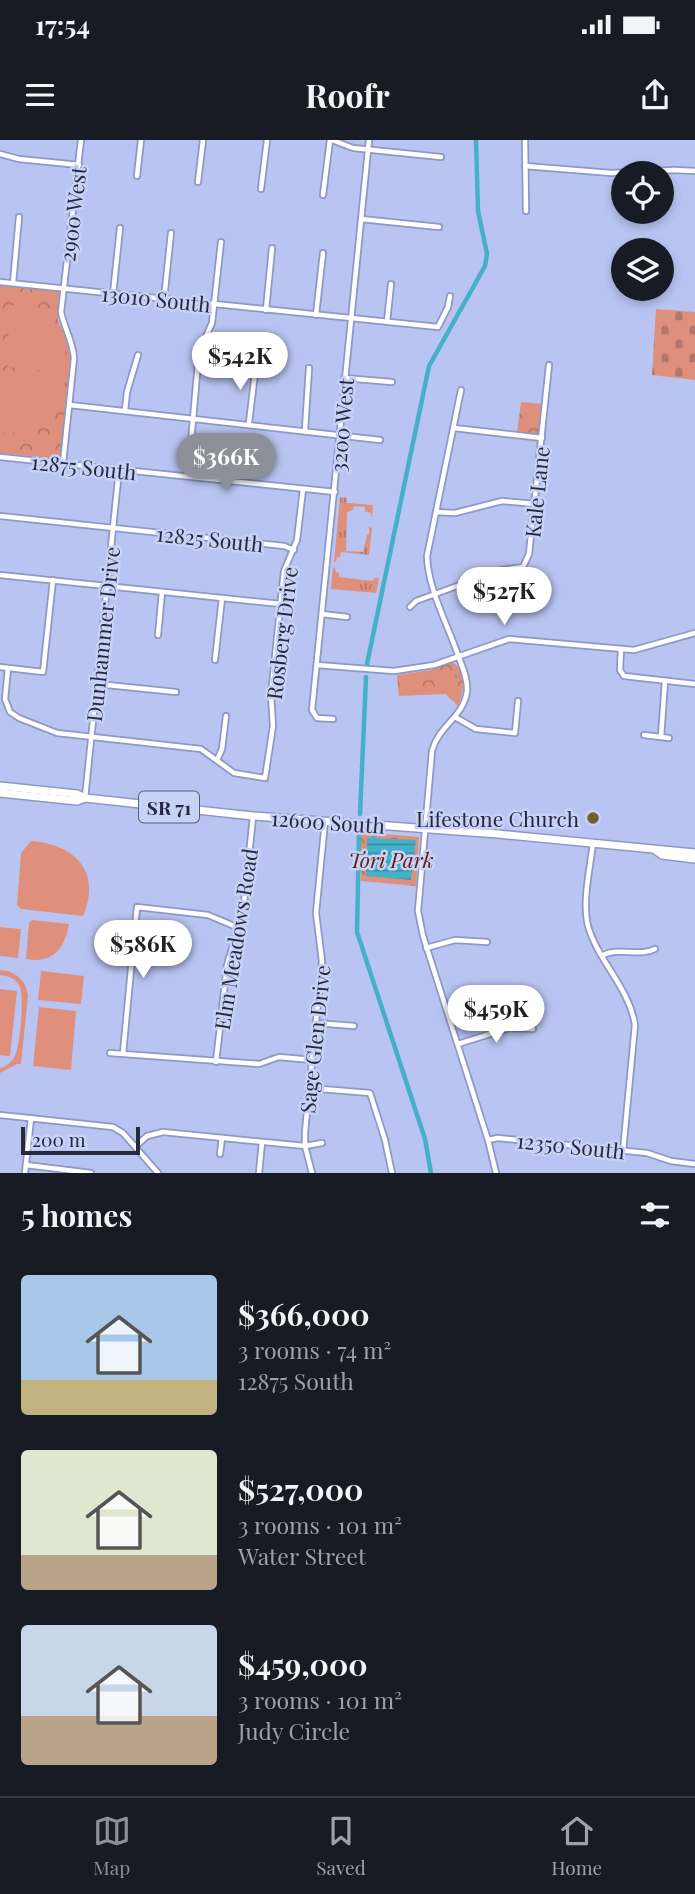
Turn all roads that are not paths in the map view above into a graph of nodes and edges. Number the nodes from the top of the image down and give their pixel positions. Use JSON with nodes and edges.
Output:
{"nodes":[{"id":1,"x":81,"y":140,"type":"edge"},
{"id":2,"x":141,"y":140,"type":"edge"},
{"id":3,"x":203,"y":140,"type":"edge"},
{"id":4,"x":267,"y":140,"type":"edge"},
{"id":5,"x":331,"y":140,"type":"edge"},
{"id":6,"x":369,"y":140,"type":"edge"},
{"id":7,"x":525,"y":140,"type":"edge"},
{"id":8,"x":369,"y":149,"type":"junction"},
{"id":9,"x":0,"y":154,"type":"edge"},
{"id":10,"x":442,"y":157,"type":"dead end"},
{"id":11,"x":79,"y":165,"type":"junction"},
{"id":12,"x":525,"y":166,"type":"junction"},
{"id":13,"x":695,"y":171,"type":"edge"},
{"id":14,"x":137,"y":176,"type":"dead end"},
{"id":15,"x":198,"y":182,"type":"dead end"},
{"id":16,"x":261,"y":189,"type":"dead end"},
{"id":17,"x":323,"y":195,"type":"dead end"},
{"id":18,"x":526,"y":211,"type":"dead end"},
{"id":19,"x":19,"y":217,"type":"dead end"},
{"id":20,"x":361,"y":219,"type":"junction"},
{"id":21,"x":439,"y":227,"type":"dead end"},
{"id":22,"x":120,"y":228,"type":"dead end"},
{"id":23,"x":171,"y":233,"type":"dead end"},
{"id":24,"x":221,"y":242,"type":"dead end"},
{"id":25,"x":272,"y":247,"type":"dead end"},
{"id":26,"x":323,"y":253,"type":"dead end"},
{"id":27,"x":0,"y":282,"type":"edge"},
{"id":28,"x":13,"y":283,"type":"junction"},
{"id":29,"x":391,"y":284,"type":"dead end"},
{"id":30,"x":63,"y":288,"type":"junction"},
{"id":31,"x":113,"y":294,"type":"junction"},
{"id":32,"x":450,"y":296,"type":"dead end"},
{"id":33,"x":164,"y":299,"type":"junction"},
{"id":34,"x":215,"y":304,"type":"junction"},
{"id":35,"x":266,"y":310,"type":"junction"},
{"id":36,"x":316,"y":315,"type":"junction"},
{"id":37,"x":351,"y":318,"type":"junction"},
{"id":38,"x":387,"y":322,"type":"junction"},
{"id":39,"x":138,"y":355,"type":"dead end"},
{"id":40,"x":256,"y":364,"type":"dead end"},
{"id":41,"x":549,"y":365,"type":"dead end"},
{"id":42,"x":309,"y":368,"type":"dead end"},
{"id":43,"x":344,"y":378,"type":"junction"},
{"id":44,"x":392,"y":382,"type":"dead end"},
{"id":45,"x":461,"y":390,"type":"dead end"},
{"id":46,"x":69,"y":405,"type":"junction"},
{"id":47,"x":125,"y":410,"type":"junction"},
{"id":48,"x":193,"y":418,"type":"junction"},
{"id":49,"x":249,"y":423,"type":"junction"},
{"id":50,"x":454,"y":428,"type":"junction"},
{"id":51,"x":305,"y":430,"type":"junction"},
{"id":52,"x":338,"y":436,"type":"junction"},
{"id":53,"x":542,"y":438,"type":"junction"},
{"id":54,"x":380,"y":440,"type":"dead end"},
{"id":55,"x":0,"y":457,"type":"edge"},
{"id":56,"x":62,"y":463,"type":"junction"},
{"id":57,"x":119,"y":470,"type":"junction"},
{"id":58,"x":188,"y":475,"type":"junction"},
{"id":59,"x":303,"y":489,"type":"junction"},
{"id":60,"x":335,"y":492,"type":"junction"},
{"id":61,"x":535,"y":504,"type":"junction"},
{"id":62,"x":436,"y":512,"type":"junction"},
{"id":63,"x":0,"y":516,"type":"edge"},
{"id":64,"x":113,"y":528,"type":"junction"},
{"id":65,"x":294,"y":550,"type":"junction"},
{"id":66,"x":0,"y":575,"type":"edge"},
{"id":67,"x":53,"y":580,"type":"junction"},
{"id":68,"x":107,"y":586,"type":"junction"},
{"id":69,"x":162,"y":592,"type":"junction"},
{"id":70,"x":435,"y":594,"type":"junction"},
{"id":71,"x":222,"y":598,"type":"junction"},
{"id":72,"x":281,"y":604,"type":"junction"},
{"id":73,"x":410,"y":607,"type":"dead end"},
{"id":74,"x":323,"y":614,"type":"junction"},
{"id":75,"x":347,"y":617,"type":"dead end"},
{"id":76,"x":695,"y":633,"type":"edge"},
{"id":77,"x":158,"y":635,"type":"dead end"},
{"id":78,"x":621,"y":649,"type":"junction"},
{"id":79,"x":458,"y":656,"type":"junction"},
{"id":80,"x":215,"y":660,"type":"dead end"},
{"id":81,"x":317,"y":665,"type":"junction"},
{"id":82,"x":0,"y":667,"type":"edge"},
{"id":83,"x":8,"y":668,"type":"junction"},
{"id":84,"x":665,"y":681,"type":"junction"},
{"id":85,"x":97,"y":684,"type":"junction"},
{"id":86,"x":695,"y":684,"type":"edge"},
{"id":87,"x":176,"y":692,"type":"dead end"},
{"id":88,"x":518,"y":701,"type":"dead end"},
{"id":89,"x":226,"y":716,"type":"dead end"},
{"id":90,"x":455,"y":717,"type":"junction"},
{"id":91,"x":333,"y":719,"type":"dead end"},
{"id":92,"x":644,"y":735,"type":"dead end"},
{"id":93,"x":92,"y":737,"type":"junction"},
{"id":94,"x":661,"y":737,"type":"junction"},
{"id":95,"x":669,"y":738,"type":"dead end"},
{"id":96,"x":217,"y":760,"type":"junction"},
{"id":97,"x":224,"y":767,"type":"junction"},
{"id":98,"x":219,"y":774,"type":"dead end"},
{"id":99,"x":0,"y":786,"type":"edge"},
{"id":100,"x":0,"y":793,"type":"edge"},
{"id":101,"x":85,"y":798,"type":"junction"},
{"id":102,"x":253,"y":816,"type":"junction"},
{"id":103,"x":324,"y":821,"type":"junction"},
{"id":104,"x":426,"y":829,"type":"junction"},
{"id":105,"x":593,"y":843,"type":"junction"},
{"id":106,"x":655,"y":850,"type":"junction"},
{"id":107,"x":695,"y":853,"type":"edge"},
{"id":108,"x":695,"y":859,"type":"edge"},
{"id":109,"x":239,"y":928,"type":"junction"},
{"id":110,"x":487,"y":942,"type":"dead end"},
{"id":111,"x":426,"y":948,"type":"junction"},
{"id":112,"x":655,"y":948,"type":"dead end"},
{"id":113,"x":603,"y":956,"type":"junction"},
{"id":114,"x":316,"y":1023,"type":"junction"},
{"id":115,"x":354,"y":1026,"type":"dead end"},
{"id":116,"x":533,"y":1029,"type":"dead end"},
{"id":117,"x":458,"y":1044,"type":"junction"},
{"id":118,"x":110,"y":1053,"type":"dead end"},
{"id":119,"x":123,"y":1053,"type":"junction"},
{"id":120,"x":312,"y":1060,"type":"junction"},
{"id":121,"x":216,"y":1062,"type":"junction"},
{"id":122,"x":309,"y":1088,"type":"junction"},
{"id":123,"x":0,"y":1115,"type":"edge"},
{"id":124,"x":31,"y":1118,"type":"junction"},
{"id":125,"x":222,"y":1138,"type":"junction"},
{"id":126,"x":488,"y":1140,"type":"junction"},
{"id":127,"x":262,"y":1142,"type":"junction"},
{"id":128,"x":323,"y":1143,"type":"dead end"},
{"id":129,"x":136,"y":1146,"type":"junction"},
{"id":130,"x":305,"y":1146,"type":"junction"},
{"id":131,"x":624,"y":1151,"type":"junction"},
{"id":132,"x":220,"y":1154,"type":"dead end"},
{"id":133,"x":695,"y":1164,"type":"edge"},
{"id":134,"x":26,"y":1165,"type":"junction"},
{"id":135,"x":25,"y":1173,"type":"edge"},
{"id":136,"x":91,"y":1173,"type":"edge"},
{"id":137,"x":158,"y":1173,"type":"edge"},
{"id":138,"x":258,"y":1173,"type":"edge"},
{"id":139,"x":312,"y":1173,"type":"edge"},
{"id":140,"x":392,"y":1173,"type":"edge"},
{"id":141,"x":496,"y":1173,"type":"edge"}],
"edges":[{"from":1,"to":11,"type":"street","name":"2900 West"},
{"from":2,"to":14,"type":"street"},
{"from":3,"to":15,"type":"street"},
{"from":4,"to":16,"type":"street"},
{"from":5,"to":8,"type":"street"},
{"from":5,"to":17,"type":"street"},
{"from":6,"to":8,"type":"street","name":"3200 West"},
{"from":7,"to":12,"type":"street"},
{"from":8,"to":10,"type":"street"},
{"from":8,"to":20,"type":"street","name":"3200 West"},
{"from":9,"to":11,"type":"street"},
{"from":11,"to":30,"type":"street","name":"2900 West"},
{"from":12,"to":13,"type":"street"},
{"from":12,"to":18,"type":"street"},
{"from":19,"to":28,"type":"street"},
{"from":20,"to":21,"type":"street"},
{"from":20,"to":37,"type":"street","name":"3200 West"},
{"from":22,"to":31,"type":"street"},
{"from":23,"to":33,"type":"street"},
{"from":24,"to":34,"type":"street"},
{"from":25,"to":35,"type":"street"},
{"from":26,"to":36,"type":"street"},
{"from":27,"to":28,"type":"street","name":"13010 South"},
{"from":28,"to":30,"type":"street","name":"13010 South"},
{"from":29,"to":38,"type":"street"},
{"from":30,"to":31,"type":"street","name":"13010 South"},
{"from":30,"to":46,"type":"street","name":"2900 West"},
{"from":31,"to":33,"type":"street","name":"13010 South"},
{"from":32,"to":38,"type":"street","name":"13010 South"},
{"from":33,"to":34,"type":"street","name":"13010 South"},
{"from":34,"to":35,"type":"street","name":"13010 South"},
{"from":34,"to":48,"type":"street"},
{"from":35,"to":36,"type":"street","name":"13010 South"},
{"from":36,"to":37,"type":"street","name":"13010 South"},
{"from":37,"to":38,"type":"street","name":"13010 South"},
{"from":37,"to":43,"type":"street","name":"3200 West"},
{"from":39,"to":47,"type":"street"},
{"from":40,"to":49,"type":"street"},
{"from":41,"to":53,"type":"street","name":"Kale Lane"},
{"from":42,"to":51,"type":"street"},
{"from":43,"to":44,"type":"street"},
{"from":43,"to":52,"type":"street","name":"3200 West"},
{"from":45,"to":50,"type":"street"},
{"from":46,"to":47,"type":"street"},
{"from":46,"to":56,"type":"street","name":"2900 West"},
{"from":47,"to":48,"type":"street"},
{"from":48,"to":49,"type":"street"},
{"from":48,"to":58,"type":"street"},
{"from":49,"to":51,"type":"street"},
{"from":50,"to":53,"type":"street"},
{"from":50,"to":62,"type":"street"},
{"from":51,"to":52,"type":"street"},
{"from":52,"to":54,"type":"street"},
{"from":52,"to":60,"type":"street","name":"3200 West"},
{"from":53,"to":61,"type":"street","name":"Kale Lane"},
{"from":55,"to":56,"type":"street","name":"12875 South"},
{"from":56,"to":57,"type":"street","name":"12875 South"},
{"from":57,"to":58,"type":"street","name":"12875 South"},
{"from":57,"to":64,"type":"street","name":"Dunhammer Drive"},
{"from":58,"to":59,"type":"street","name":"12875 South"},
{"from":59,"to":60,"type":"street","name":"12875 South"},
{"from":59,"to":65,"type":"street","name":"Rosberg Drive"},
{"from":60,"to":74,"type":"street","name":"3200 West"},
{"from":61,"to":62,"type":"street"},
{"from":61,"to":70,"type":"street","name":"Kale Lane"},
{"from":62,"to":70,"type":"street"},
{"from":63,"to":64,"type":"street","name":"12825 South"},
{"from":64,"to":65,"type":"street","name":"12825 South"},
{"from":64,"to":68,"type":"street","name":"Dunhammer Drive"},
{"from":65,"to":72,"type":"street","name":"Rosberg Drive"},
{"from":66,"to":67,"type":"street"},
{"from":67,"to":68,"type":"street"},
{"from":67,"to":83,"type":"street"},
{"from":68,"to":69,"type":"street"},
{"from":68,"to":85,"type":"street","name":"Dunhammer Drive"},
{"from":69,"to":71,"type":"street"},
{"from":69,"to":77,"type":"street"},
{"from":70,"to":73,"type":"street"},
{"from":70,"to":79,"type":"street"},
{"from":71,"to":72,"type":"street"},
{"from":71,"to":80,"type":"street"},
{"from":72,"to":97,"type":"street","name":"Rosberg Drive"},
{"from":74,"to":75,"type":"street"},
{"from":74,"to":81,"type":"street","name":"3200 West"},
{"from":76,"to":78,"type":"street"},
{"from":78,"to":79,"type":"street"},
{"from":78,"to":84,"type":"street"},
{"from":79,"to":81,"type":"street"},
{"from":79,"to":90,"type":"street"},
{"from":81,"to":91,"type":"street","name":"3200 West"},
{"from":82,"to":83,"type":"street"},
{"from":83,"to":93,"type":"street"},
{"from":84,"to":86,"type":"street"},
{"from":84,"to":94,"type":"street"},
{"from":85,"to":87,"type":"street"},
{"from":85,"to":93,"type":"street","name":"Dunhammer Drive"},
{"from":88,"to":90,"type":"street"},
{"from":89,"to":96,"type":"street"},
{"from":90,"to":104,"type":"street"},
{"from":92,"to":94,"type":"street"},
{"from":93,"to":96,"type":"street"},
{"from":93,"to":101,"type":"street","name":"Dunhammer Drive"},
{"from":94,"to":95,"type":"street"},
{"from":96,"to":97,"type":"street"},
{"from":97,"to":98,"type":"street"},
{"from":99,"to":101,"type":"main road","name":"12600 South","number":"SR 71"},
{"from":100,"to":101,"type":"main road","name":"12600 South","number":"SR 71"},
{"from":101,"to":102,"type":"main road","name":"12600 South","number":"SR 71"},
{"from":102,"to":103,"type":"main road","name":"12600 South","number":"SR 71"},
{"from":102,"to":109,"type":"street","name":"Elm Meadows Road"},
{"from":103,"to":104,"type":"main road","name":"12600 South","number":"SR 71"},
{"from":103,"to":114,"type":"street","name":"Sage Glen Drive"},
{"from":104,"to":105,"type":"main road","name":"12600 South","number":"SR 71"},
{"from":104,"to":111,"type":"street"},
{"from":105,"to":106,"type":"main road","name":"12600 South","number":"SR 71"},
{"from":105,"to":113,"type":"street"},
{"from":106,"to":107,"type":"main road","name":"12600 South","number":"SR 71"},
{"from":106,"to":108,"type":"main road","name":"12600 South","number":"SR 71"},
{"from":109,"to":119,"type":"street"},
{"from":109,"to":121,"type":"street","name":"Elm Meadows Road"},
{"from":110,"to":111,"type":"street"},
{"from":111,"to":117,"type":"street"},
{"from":112,"to":113,"type":"street"},
{"from":113,"to":131,"type":"street"},
{"from":114,"to":115,"type":"street"},
{"from":114,"to":120,"type":"street","name":"Sage Glen Drive"},
{"from":116,"to":117,"type":"street"},
{"from":117,"to":126,"type":"street"},
{"from":118,"to":119,"type":"street"},
{"from":119,"to":121,"type":"street"},
{"from":120,"to":121,"type":"street"},
{"from":120,"to":122,"type":"street","name":"Sage Glen Drive"},
{"from":122,"to":130,"type":"street","name":"Sage Glen Drive"},
{"from":122,"to":140,"type":"street"},
{"from":123,"to":124,"type":"street"},
{"from":124,"to":129,"type":"street"},
{"from":124,"to":134,"type":"street"},
{"from":125,"to":127,"type":"street"},
{"from":125,"to":129,"type":"street"},
{"from":125,"to":132,"type":"street"},
{"from":126,"to":131,"type":"street","name":"12350 South"},
{"from":126,"to":141,"type":"street"},
{"from":127,"to":130,"type":"street"},
{"from":127,"to":138,"type":"street"},
{"from":128,"to":130,"type":"street"},
{"from":129,"to":137,"type":"street"},
{"from":130,"to":139,"type":"street","name":"Sage Glen Drive"},
{"from":131,"to":133,"type":"street","name":"12350 South"},
{"from":134,"to":135,"type":"street"},
{"from":134,"to":136,"type":"street"}]}
